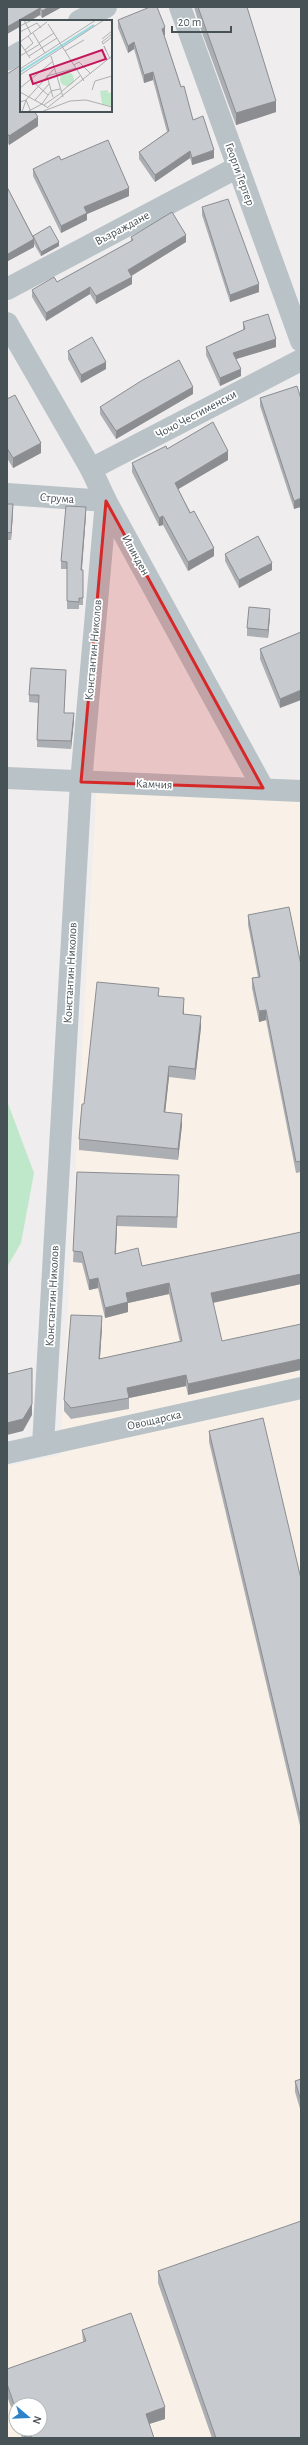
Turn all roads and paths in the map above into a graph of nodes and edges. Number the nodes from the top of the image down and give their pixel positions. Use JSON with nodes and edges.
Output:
{"nodes":[{"id":1,"x":106,"y":7,"type":"edge"},
{"id":2,"x":180,"y":7,"type":"edge"},
{"id":3,"x":81,"y":20,"type":"edge"},
{"id":4,"x":20,"y":53,"type":"edge"},
{"id":5,"x":7,"y":60,"type":"edge"},
{"id":6,"x":238,"y":166,"type":"junction"},
{"id":7,"x":7,"y":289,"type":"edge"},
{"id":8,"x":7,"y":323,"type":"edge"},
{"id":9,"x":301,"y":341,"type":"edge"},
{"id":10,"x":301,"y":360,"type":"edge"},
{"id":11,"x":91,"y":469,"type":"junction"},
{"id":12,"x":7,"y":494,"type":"edge"},
{"id":13,"x":106,"y":501,"type":"junction"},
{"id":14,"x":7,"y":778,"type":"edge"},
{"id":15,"x":81,"y":782,"type":"junction"},
{"id":16,"x":263,"y":788,"type":"junction"},
{"id":17,"x":301,"y":791,"type":"edge"},
{"id":18,"x":301,"y":1388,"type":"edge"},
{"id":19,"x":43,"y":1445,"type":"junction"},
{"id":20,"x":7,"y":1453,"type":"edge"}],
"edges":[{"from":1,"to":3,"type":"street"},
{"from":2,"to":6,"type":"street","name":"Георги Тертер"},
{"from":4,"to":5,"type":"street"},
{"from":6,"to":7,"type":"street","name":"Възраждане"},
{"from":6,"to":9,"type":"street","name":"Георги Тертер"},
{"from":8,"to":11,"type":"street","name":"Илинден"},
{"from":10,"to":11,"type":"street","name":"Чочо Честименски"},
{"from":11,"to":13,"type":"street","name":"Илинден"},
{"from":12,"to":13,"type":"street","name":"Струма"},
{"from":13,"to":15,"type":"street","name":"Константин Николов"},
{"from":13,"to":16,"type":"street","name":"Илинден"},
{"from":14,"to":15,"type":"street","name":"Камчия"},
{"from":15,"to":16,"type":"street","name":"Камчия"},
{"from":15,"to":19,"type":"street","name":"Константин Николов"},
{"from":16,"to":17,"type":"street","name":"Камчия"},
{"from":18,"to":19,"type":"street","name":"Овощарска"},
{"from":19,"to":20,"type":"street","name":"Овощарска"}]}
